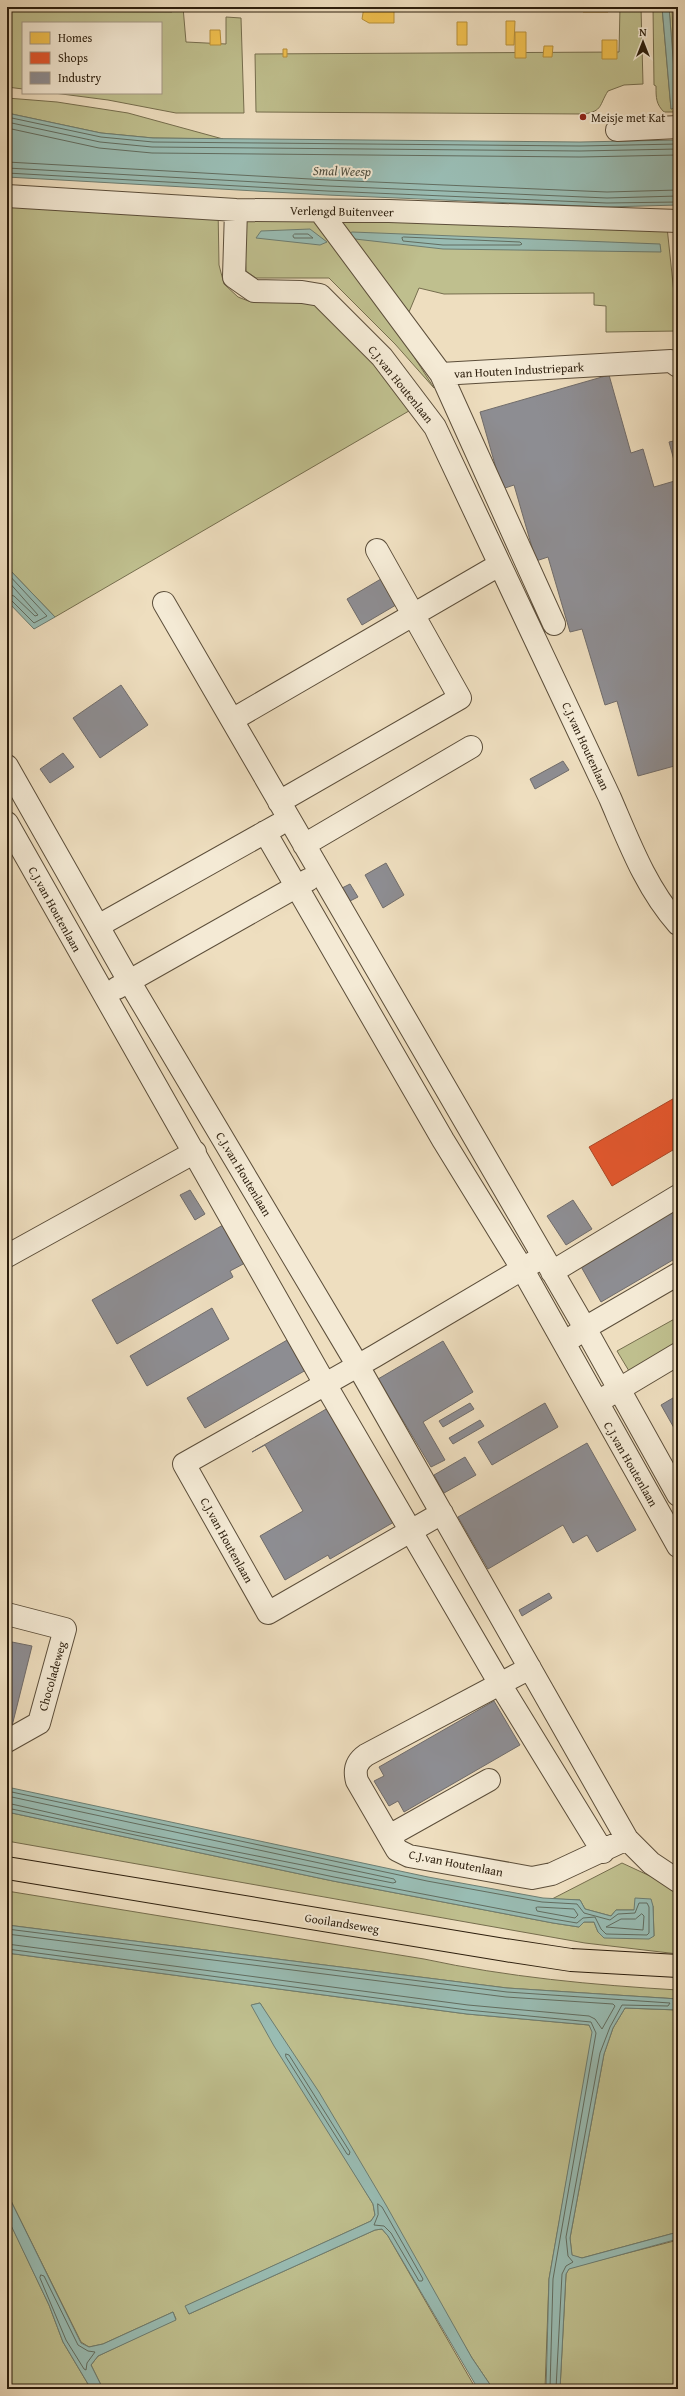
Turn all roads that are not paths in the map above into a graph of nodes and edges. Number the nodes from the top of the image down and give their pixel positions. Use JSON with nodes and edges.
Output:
{"nodes":[{"id":1,"x":678,"y":127,"type":"edge"},
{"id":2,"x":617,"y":130,"type":"dead end"},
{"id":3,"x":7,"y":196,"type":"edge"},
{"id":4,"x":236,"y":210,"type":"junction"},
{"id":5,"x":320,"y":211,"type":"junction"},
{"id":6,"x":678,"y":221,"type":"edge"},
{"id":7,"x":678,"y":366,"type":"edge"},
{"id":8,"x":441,"y":374,"type":"junction"},
{"id":9,"x":377,"y":550,"type":"dead end"},
{"id":10,"x":499,"y":565,"type":"junction"},
{"id":11,"x":164,"y":603,"type":"dead end"},
{"id":12,"x":414,"y":615,"type":"junction"},
{"id":13,"x":554,"y":624,"type":"dead end"},
{"id":14,"x":232,"y":720,"type":"junction"},
{"id":15,"x":471,"y":747,"type":"dead end"},
{"id":16,"x":7,"y":766,"type":"edge"},
{"id":17,"x":284,"y":810,"type":"junction"},
{"id":18,"x":7,"y":823,"type":"edge"},
{"id":19,"x":265,"y":832,"type":"junction"},
{"id":20,"x":304,"y":845,"type":"junction"},
{"id":21,"x":320,"y":873,"type":"junction"},
{"id":22,"x":297,"y":887,"type":"junction"},
{"id":23,"x":678,"y":924,"type":"edge"},
{"id":24,"x":98,"y":926,"type":"junction"},
{"id":25,"x":129,"y":981,"type":"junction"},
{"id":26,"x":104,"y":995,"type":"junction"},
{"id":27,"x":418,"y":1042,"type":"junction"},
{"id":28,"x":395,"y":1055,"type":"junction"},
{"id":29,"x":467,"y":1126,"type":"junction"},
{"id":30,"x":443,"y":1140,"type":"junction"},
{"id":31,"x":195,"y":1152,"type":"junction"},
{"id":32,"x":678,"y":1196,"type":"edge"},
{"id":33,"x":509,"y":1198,"type":"junction"},
{"id":34,"x":486,"y":1211,"type":"junction"},
{"id":35,"x":7,"y":1256,"type":"edge"},
{"id":36,"x":547,"y":1264,"type":"junction"},
{"id":37,"x":523,"y":1270,"type":"junction"},
{"id":38,"x":678,"y":1274,"type":"edge"},
{"id":39,"x":585,"y":1328,"type":"junction"},
{"id":40,"x":564,"y":1344,"type":"junction"},
{"id":41,"x":678,"y":1354,"type":"edge"},
{"id":42,"x":358,"y":1366,"type":"junction"},
{"id":43,"x":326,"y":1384,"type":"junction"},
{"id":44,"x":618,"y":1390,"type":"junction"},
{"id":45,"x":597,"y":1403,"type":"junction"},
{"id":46,"x":678,"y":1495,"type":"edge"},
{"id":47,"x":442,"y":1513,"type":"junction"},
{"id":48,"x":411,"y":1530,"type":"junction"},
{"id":49,"x":678,"y":1546,"type":"edge"},
{"id":50,"x":7,"y":1614,"type":"edge"},
{"id":51,"x":530,"y":1668,"type":"junction"},
{"id":52,"x":500,"y":1684,"type":"junction"},
{"id":53,"x":7,"y":1741,"type":"edge"},
{"id":54,"x":489,"y":1780,"type":"dead end"},
{"id":55,"x":390,"y":1836,"type":"junction"},
{"id":56,"x":627,"y":1839,"type":"junction"},
{"id":57,"x":603,"y":1852,"type":"junction"},
{"id":58,"x":7,"y":1868,"type":"edge"},
{"id":59,"x":678,"y":1881,"type":"edge"},
{"id":60,"x":678,"y":1966,"type":"edge"}],
"edges":[{"from":1,"to":2,"type":"street"},
{"from":3,"to":4,"type":"street","name":"Verlengd Buitenveer"},
{"from":4,"to":5,"type":"street","name":"Verlengd Buitenveer"},
{"from":4,"to":10,"type":"street","name":"C.J.van Houtenlaan"},
{"from":5,"to":6,"type":"street","name":"Verlengd Buitenveer"},
{"from":5,"to":8,"type":"street","name":"van Houten Industriepark"},
{"from":7,"to":8,"type":"street","name":"van Houten Industriepark"},
{"from":8,"to":13,"type":"street"},
{"from":9,"to":12,"type":"street"},
{"from":10,"to":12,"type":"street"},
{"from":10,"to":23,"type":"street","name":"C.J.van Houtenlaan"},
{"from":11,"to":14,"type":"street"},
{"from":12,"to":14,"type":"street"},
{"from":12,"to":17,"type":"street"},
{"from":14,"to":17,"type":"street"},
{"from":15,"to":20,"type":"street"},
{"from":16,"to":24,"type":"street","name":"C.J.van Houtenlaan"},
{"from":17,"to":19,"type":"street"},
{"from":17,"to":20,"type":"street"},
{"from":18,"to":26,"type":"street","name":"C.J.van Houtenlaan"},
{"from":19,"to":22,"type":"street","name":"C.J.van Houtenlaan"},
{"from":19,"to":24,"type":"street"},
{"from":20,"to":21,"type":"street"},
{"from":21,"to":22,"type":"street"},
{"from":21,"to":27,"type":"street"},
{"from":22,"to":25,"type":"street"},
{"from":22,"to":28,"type":"street","name":"C.J.van Houtenlaan"},
{"from":24,"to":25,"type":"street","name":"C.J.van Houtenlaan"},
{"from":25,"to":26,"type":"street"},
{"from":25,"to":42,"type":"street","name":"C.J.van Houtenlaan"},
{"from":26,"to":31,"type":"street","name":"C.J.van Houtenlaan"},
{"from":27,"to":28,"type":"street"},
{"from":27,"to":29,"type":"street"},
{"from":28,"to":30,"type":"street","name":"C.J.van Houtenlaan"},
{"from":29,"to":30,"type":"street"},
{"from":29,"to":33,"type":"street"},
{"from":30,"to":34,"type":"street","name":"C.J.van Houtenlaan"},
{"from":31,"to":35,"type":"street"},
{"from":31,"to":43,"type":"street","name":"C.J.van Houtenlaan"},
{"from":32,"to":36,"type":"street","name":"C.J.van Houtenlaan"},
{"from":33,"to":34,"type":"street"},
{"from":33,"to":36,"type":"street"},
{"from":34,"to":37,"type":"street","name":"C.J.van Houtenlaan"},
{"from":36,"to":37,"type":"street","name":"C.J.van Houtenlaan"},
{"from":36,"to":39,"type":"street"},
{"from":37,"to":40,"type":"street","name":"C.J.van Houtenlaan"},
{"from":37,"to":42,"type":"street","name":"C.J.van Houtenlaan"},
{"from":38,"to":39,"type":"street"},
{"from":39,"to":40,"type":"street"},
{"from":39,"to":44,"type":"street"},
{"from":40,"to":45,"type":"street","name":"C.J.van Houtenlaan"},
{"from":41,"to":44,"type":"street"},
{"from":42,"to":43,"type":"street","name":"C.J.van Houtenlaan"},
{"from":42,"to":47,"type":"street","name":"C.J.van Houtenlaan"},
{"from":43,"to":48,"type":"street","name":"C.J.van Houtenlaan"},
{"from":43,"to":48,"type":"street","name":"C.J.van Houtenlaan"},
{"from":44,"to":45,"type":"street"},
{"from":44,"to":46,"type":"street"},
{"from":45,"to":49,"type":"street","name":"C.J.van Houtenlaan"},
{"from":47,"to":48,"type":"street","name":"C.J.van Houtenlaan"},
{"from":47,"to":51,"type":"street","name":"C.J.van Houtenlaan"},
{"from":48,"to":52,"type":"street","name":"C.J.van Houtenlaan"},
{"from":50,"to":53,"type":"street","name":"Chocoladeweg"},
{"from":51,"to":52,"type":"street","name":"C.J.van Houtenlaan"},
{"from":51,"to":56,"type":"street","name":"C.J.van Houtenlaan"},
{"from":52,"to":55,"type":"street","name":"C.J.van Houtenlaan"},
{"from":52,"to":57,"type":"street","name":"C.J.van Houtenlaan"},
{"from":54,"to":55,"type":"street"},
{"from":55,"to":57,"type":"street","name":"C.J.van Houtenlaan"},
{"from":56,"to":57,"type":"street","name":"C.J.van Houtenlaan"},
{"from":56,"to":59,"type":"street","name":"C.J.van Houtenlaan"},
{"from":58,"to":60,"type":"main road","name":"Gooilandseweg"}]}
